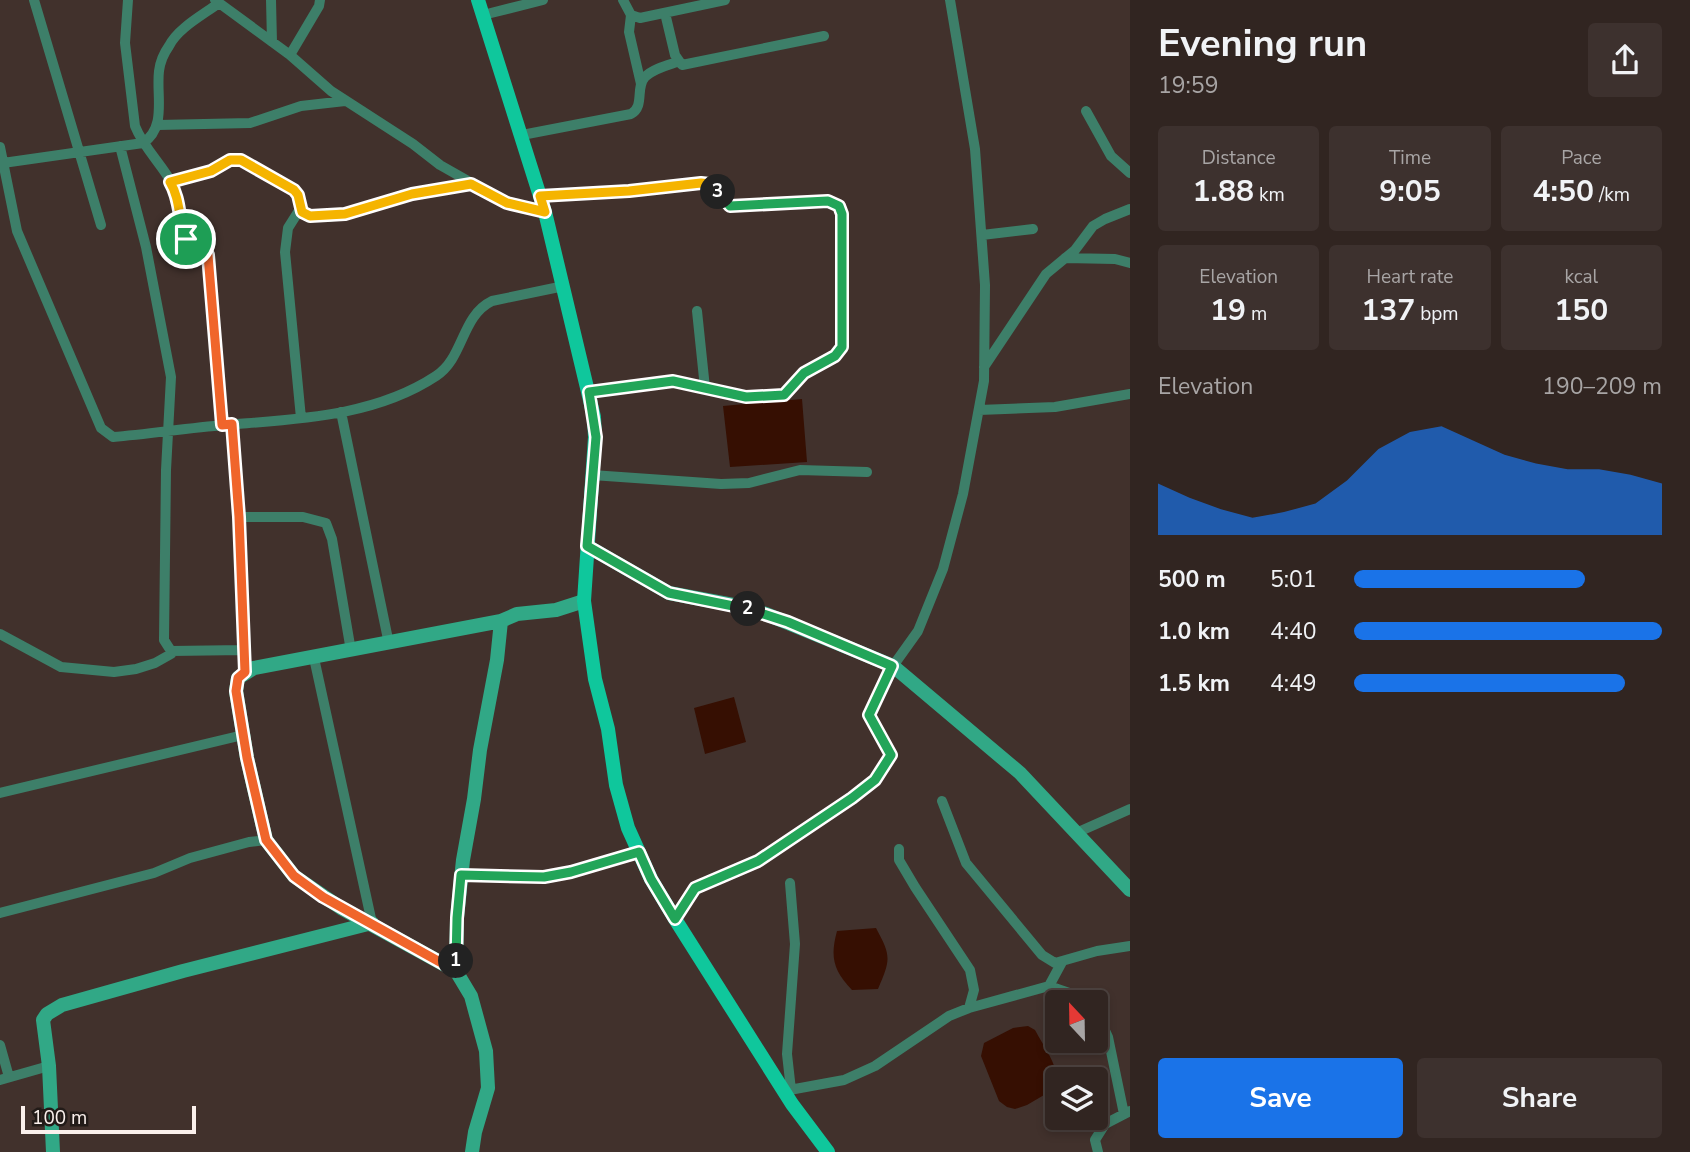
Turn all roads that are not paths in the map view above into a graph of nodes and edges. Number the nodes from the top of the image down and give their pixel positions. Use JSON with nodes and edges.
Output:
{"nodes":[{"id":1,"x":34,"y":0,"type":"edge"},
{"id":2,"x":128,"y":0,"type":"edge"},
{"id":3,"x":271,"y":0,"type":"edge"},
{"id":4,"x":320,"y":0,"type":"edge"},
{"id":5,"x":478,"y":0,"type":"edge"},
{"id":6,"x":543,"y":0,"type":"edge"},
{"id":7,"x":622,"y":0,"type":"edge"},
{"id":8,"x":725,"y":0,"type":"edge"},
{"id":9,"x":950,"y":0,"type":"edge"},
{"id":10,"x":217,"y":2,"type":"edge"},
{"id":11,"x":665,"y":13,"type":"junction"},
{"id":12,"x":483,"y":15,"type":"junction"},
{"id":13,"x":631,"y":15,"type":"junction"},
{"id":14,"x":824,"y":36,"type":"dead end"},
{"id":15,"x":272,"y":42,"type":"junction"},
{"id":16,"x":290,"y":55,"type":"junction"},
{"id":17,"x":677,"y":61,"type":"junction"},
{"id":18,"x":641,"y":85,"type":"junction"},
{"id":19,"x":345,"y":101,"type":"junction"},
{"id":20,"x":1086,"y":111,"type":"dead end"},
{"id":21,"x":158,"y":125,"type":"junction"},
{"id":22,"x":522,"y":135,"type":"junction"},
{"id":23,"x":143,"y":143,"type":"junction"},
{"id":24,"x":120,"y":146,"type":"junction"},
{"id":25,"x":0,"y":147,"type":"edge"},
{"id":26,"x":80,"y":152,"type":"junction"},
{"id":27,"x":3,"y":163,"type":"junction"},
{"id":28,"x":1130,"y":173,"type":"edge"},
{"id":29,"x":170,"y":182,"type":"junction"},
{"id":30,"x":471,"y":184,"type":"junction"},
{"id":31,"x":540,"y":196,"type":"junction"},
{"id":32,"x":300,"y":209,"type":"junction"},
{"id":33,"x":1130,"y":209,"type":"edge"},
{"id":34,"x":545,"y":212,"type":"junction"},
{"id":35,"x":101,"y":225,"type":"dead end"},
{"id":36,"x":1033,"y":229,"type":"dead end"},
{"id":37,"x":982,"y":235,"type":"junction"},
{"id":38,"x":1065,"y":258,"type":"junction"},
{"id":39,"x":1130,"y":263,"type":"edge"},
{"id":40,"x":564,"y":286,"type":"junction"},
{"id":41,"x":696,"y":311,"type":"dead end"},
{"id":42,"x":984,"y":368,"type":"junction"},
{"id":43,"x":705,"y":388,"type":"junction"},
{"id":44,"x":589,"y":392,"type":"junction"},
{"id":45,"x":1130,"y":394,"type":"edge"},
{"id":46,"x":979,"y":410,"type":"junction"},
{"id":47,"x":341,"y":412,"type":"junction"},
{"id":48,"x":301,"y":418,"type":"junction"},
{"id":49,"x":227,"y":425,"type":"junction"},
{"id":50,"x":169,"y":431,"type":"junction"},
{"id":51,"x":867,"y":472,"type":"dead end"},
{"id":52,"x":593,"y":475,"type":"junction"},
{"id":53,"x":239,"y":517,"type":"junction"},
{"id":54,"x":587,"y":546,"type":"junction"},
{"id":55,"x":584,"y":601,"type":"junction"},
{"id":56,"x":501,"y":621,"type":"junction"},
{"id":57,"x":0,"y":634,"type":"edge"},
{"id":58,"x":389,"y":644,"type":"junction"},
{"id":59,"x":244,"y":650,"type":"junction"},
{"id":60,"x":171,"y":651,"type":"junction"},
{"id":61,"x":351,"y":651,"type":"junction"},
{"id":62,"x":314,"y":658,"type":"junction"},
{"id":63,"x":892,"y":666,"type":"junction"},
{"id":64,"x":245,"y":672,"type":"junction"},
{"id":65,"x":243,"y":735,"type":"junction"},
{"id":66,"x":0,"y":793,"type":"edge"},
{"id":67,"x":942,"y":801,"type":"dead end"},
{"id":68,"x":1130,"y":809,"type":"edge"},
{"id":69,"x":1076,"y":833,"type":"junction"},
{"id":70,"x":266,"y":840,"type":"junction"},
{"id":71,"x":899,"y":849,"type":"dead end"},
{"id":72,"x":639,"y":852,"type":"junction"},
{"id":73,"x":461,"y":875,"type":"junction"},
{"id":74,"x":790,"y":883,"type":"dead end"},
{"id":75,"x":1130,"y":890,"type":"edge"},
{"id":76,"x":0,"y":912,"type":"edge"},
{"id":77,"x":675,"y":919,"type":"junction"},
{"id":78,"x":372,"y":923,"type":"junction"},
{"id":79,"x":1130,"y":946,"type":"edge"},
{"id":80,"x":1062,"y":962,"type":"junction"},
{"id":81,"x":456,"y":971,"type":"junction"},
{"id":82,"x":1049,"y":986,"type":"junction"},
{"id":83,"x":1061,"y":990,"type":"edge"},
{"id":84,"x":969,"y":1008,"type":"junction"},
{"id":85,"x":1108,"y":1037,"type":"edge"},
{"id":86,"x":0,"y":1045,"type":"edge"},
{"id":87,"x":49,"y":1066,"type":"junction"},
{"id":88,"x":5,"y":1079,"type":"edge"},
{"id":89,"x":788,"y":1091,"type":"junction"},
{"id":90,"x":1127,"y":1112,"type":"edge"},
{"id":91,"x":54,"y":1152,"type":"edge"},
{"id":92,"x":472,"y":1152,"type":"edge"},
{"id":93,"x":828,"y":1152,"type":"edge"},
{"id":94,"x":1098,"y":1152,"type":"edge"}],
"edges":[{"from":1,"to":26,"type":"street"},
{"from":2,"to":23,"type":"street"},
{"from":3,"to":15,"type":"street"},
{"from":4,"to":16,"type":"street"},
{"from":5,"to":12,"type":"main road"},
{"from":6,"to":12,"type":"street"},
{"from":7,"to":13,"type":"street"},
{"from":8,"to":11,"type":"street"},
{"from":9,"to":37,"type":"street"},
{"from":10,"to":15,"type":"street"},
{"from":10,"to":21,"type":"street"},
{"from":11,"to":13,"type":"street"},
{"from":11,"to":17,"type":"street"},
{"from":12,"to":22,"type":"main road"},
{"from":13,"to":18,"type":"street"},
{"from":14,"to":17,"type":"street"},
{"from":15,"to":16,"type":"street"},
{"from":16,"to":19,"type":"street"},
{"from":17,"to":18,"type":"street"},
{"from":18,"to":22,"type":"street"},
{"from":19,"to":21,"type":"street"},
{"from":19,"to":30,"type":"street"},
{"from":20,"to":28,"type":"street"},
{"from":21,"to":23,"type":"street"},
{"from":22,"to":31,"type":"main road"},
{"from":23,"to":24,"type":"street"},
{"from":23,"to":29,"type":"street"},
{"from":24,"to":26,"type":"street"},
{"from":24,"to":50,"type":"street"},
{"from":25,"to":27,"type":"street"},
{"from":26,"to":27,"type":"street"},
{"from":26,"to":35,"type":"street"},
{"from":27,"to":50,"type":"street"},
{"from":29,"to":32,"type":"street"},
{"from":29,"to":49,"type":"street"},
{"from":30,"to":32,"type":"street"},
{"from":30,"to":34,"type":"street"},
{"from":31,"to":34,"type":"main road"},
{"from":31,"to":43,"type":"street"},
{"from":32,"to":48,"type":"street"},
{"from":33,"to":38,"type":"street"},
{"from":34,"to":40,"type":"main road"},
{"from":36,"to":37,"type":"street"},
{"from":37,"to":42,"type":"street"},
{"from":38,"to":39,"type":"street"},
{"from":38,"to":42,"type":"street"},
{"from":40,"to":44,"type":"main road"},
{"from":40,"to":47,"type":"street"},
{"from":41,"to":43,"type":"street"},
{"from":42,"to":46,"type":"street"},
{"from":43,"to":44,"type":"street"},
{"from":44,"to":52,"type":"main road"},
{"from":45,"to":46,"type":"street"},
{"from":46,"to":63,"type":"street"},
{"from":47,"to":48,"type":"street"},
{"from":47,"to":58,"type":"street"},
{"from":48,"to":49,"type":"street"},
{"from":49,"to":50,"type":"street"},
{"from":49,"to":53,"type":"street"},
{"from":50,"to":60,"type":"street"},
{"from":51,"to":52,"type":"street"},
{"from":52,"to":54,"type":"main road"},
{"from":53,"to":59,"type":"street"},
{"from":53,"to":61,"type":"street"},
{"from":54,"to":55,"type":"main road"},
{"from":54,"to":63,"type":"street"},
{"from":55,"to":56,"type":"street"},
{"from":55,"to":72,"type":"main road"},
{"from":56,"to":58,"type":"street"},
{"from":56,"to":73,"type":"street"},
{"from":57,"to":60,"type":"street"},
{"from":58,"to":61,"type":"street"},
{"from":59,"to":60,"type":"street"},
{"from":59,"to":64,"type":"street"},
{"from":61,"to":62,"type":"street"},
{"from":62,"to":64,"type":"street"},
{"from":62,"to":78,"type":"street"},
{"from":63,"to":69,"type":"street"},
{"from":63,"to":77,"type":"street"},
{"from":64,"to":65,"type":"street"},
{"from":65,"to":66,"type":"street"},
{"from":65,"to":70,"type":"street"},
{"from":67,"to":80,"type":"street"},
{"from":68,"to":69,"type":"street"},
{"from":69,"to":75,"type":"street"},
{"from":70,"to":76,"type":"street"},
{"from":70,"to":78,"type":"street"},
{"from":71,"to":84,"type":"street"},
{"from":72,"to":73,"type":"street"},
{"from":72,"to":77,"type":"main road"},
{"from":73,"to":81,"type":"street"},
{"from":74,"to":89,"type":"street"},
{"from":77,"to":89,"type":"main road"},
{"from":78,"to":81,"type":"street"},
{"from":78,"to":87,"type":"street"},
{"from":79,"to":80,"type":"street"},
{"from":80,"to":82,"type":"street"},
{"from":81,"to":92,"type":"street"},
{"from":82,"to":83,"type":"street"},
{"from":82,"to":84,"type":"street"},
{"from":84,"to":89,"type":"street"},
{"from":85,"to":90,"type":"street"},
{"from":86,"to":88,"type":"street"},
{"from":87,"to":88,"type":"street"},
{"from":87,"to":91,"type":"street"},
{"from":89,"to":93,"type":"main road"},
{"from":90,"to":94,"type":"street"}]}
